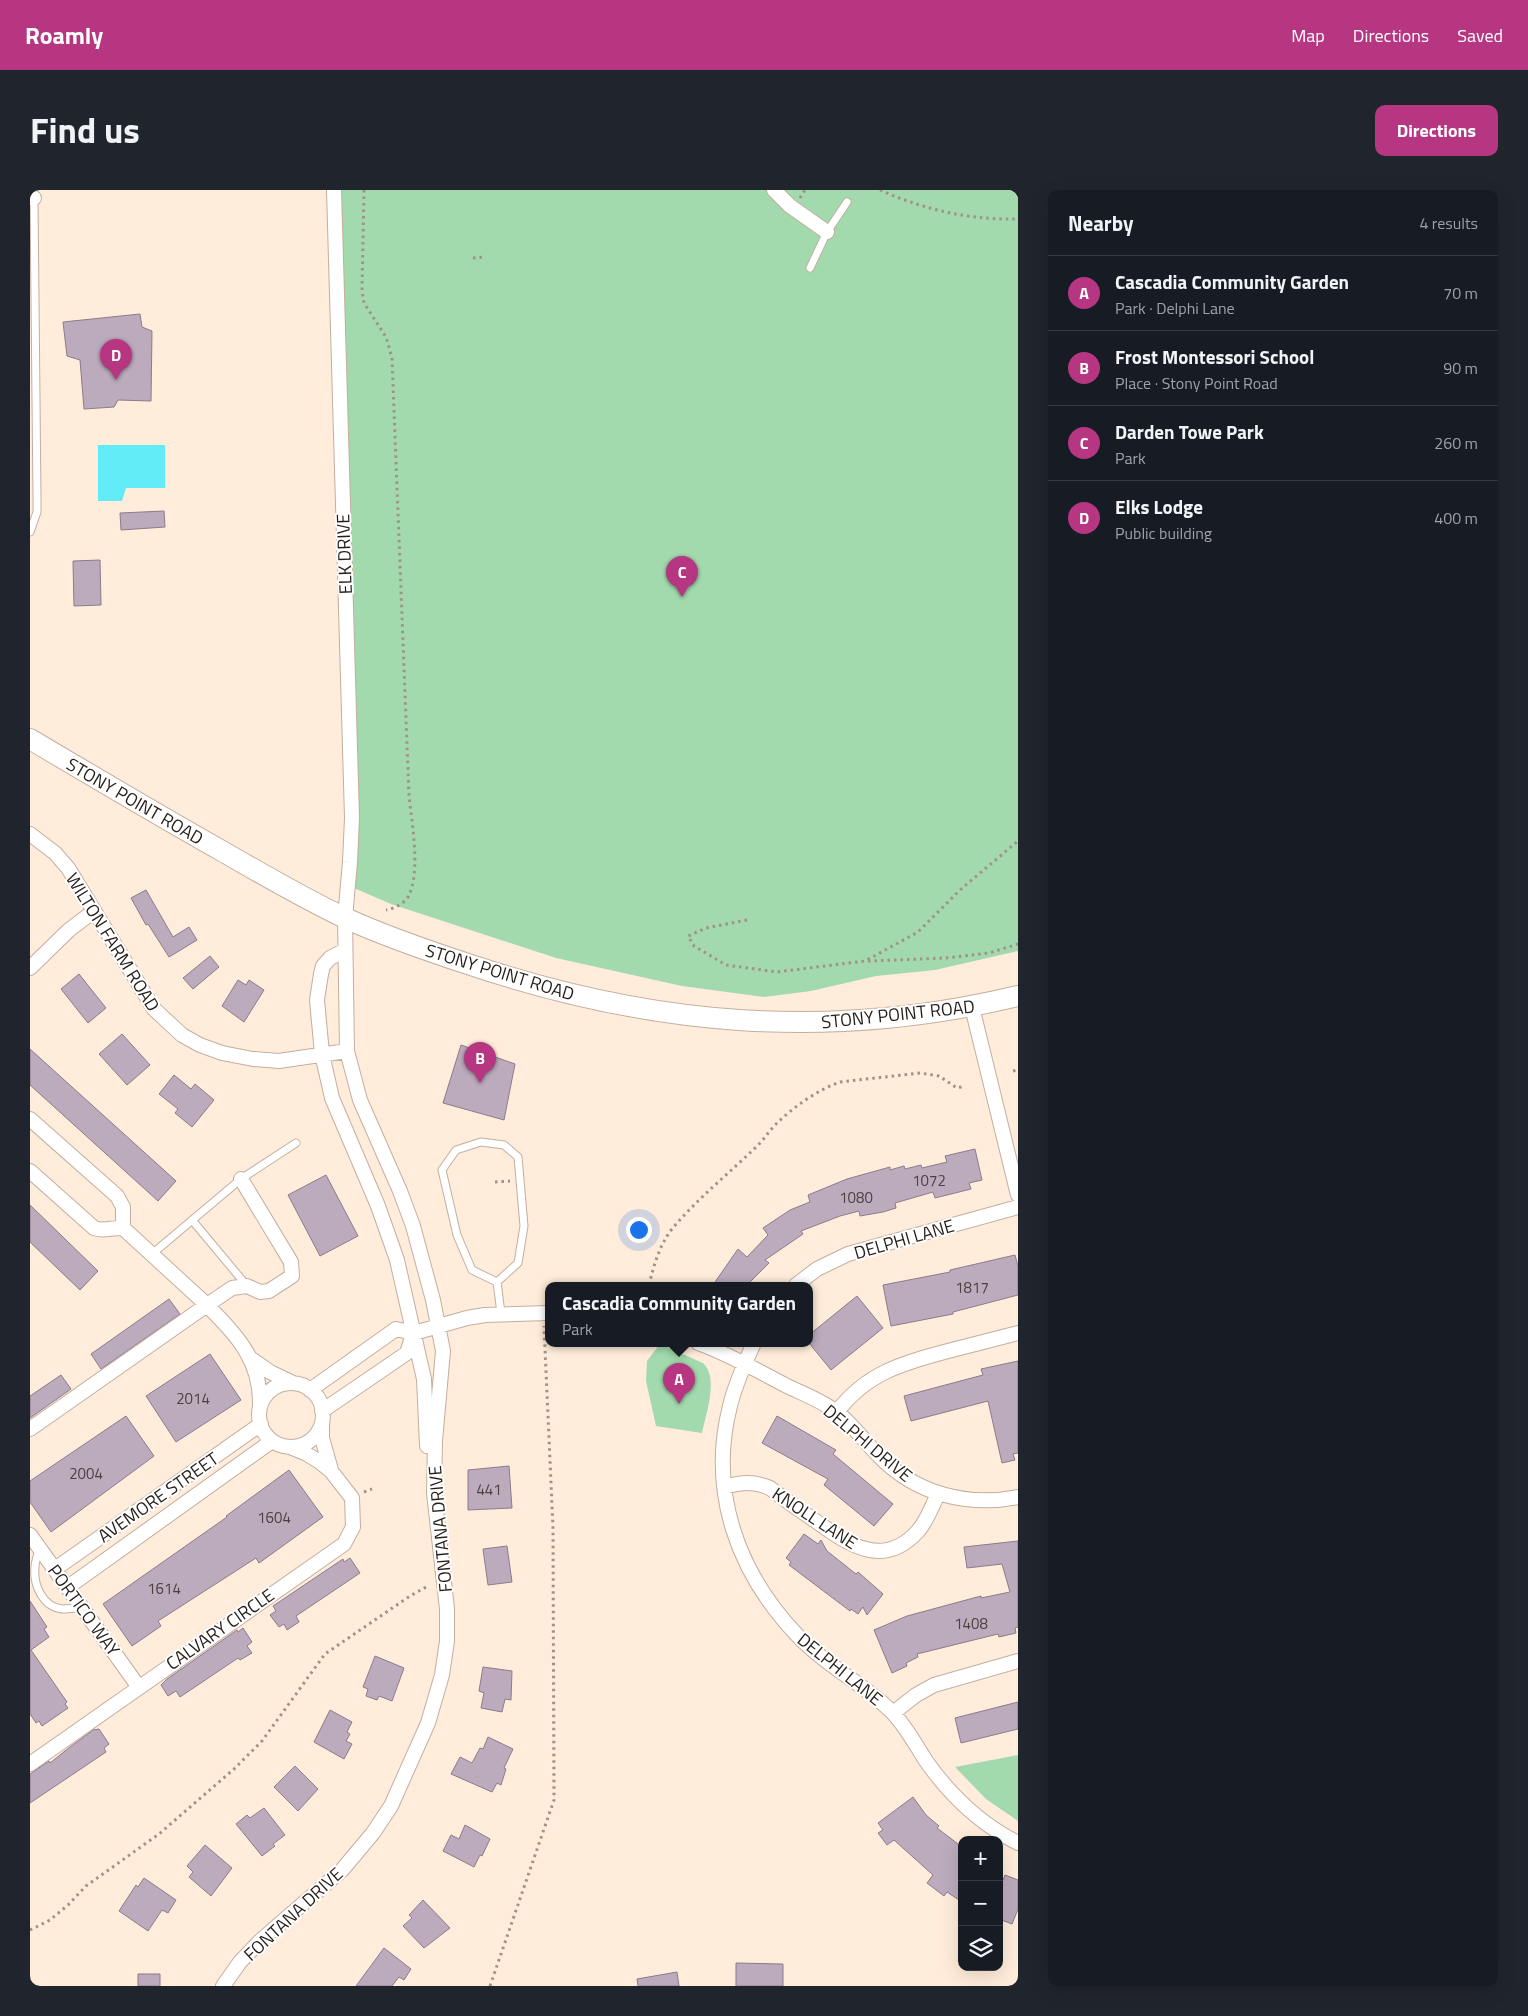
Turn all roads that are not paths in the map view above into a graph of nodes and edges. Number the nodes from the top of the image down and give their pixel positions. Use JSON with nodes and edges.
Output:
{"nodes":[{"id":1,"x":334,"y":190,"type":"edge"},
{"id":2,"x":774,"y":190,"type":"edge"},
{"id":3,"x":32,"y":198,"type":"edge"},
{"id":4,"x":847,"y":202,"type":"dead end"},
{"id":5,"x":827,"y":232,"type":"junction"},
{"id":6,"x":810,"y":268,"type":"dead end"},
{"id":7,"x":30,"y":532,"type":"edge"},
{"id":8,"x":30,"y":740,"type":"edge"},
{"id":9,"x":30,"y":834,"type":"edge"},
{"id":10,"x":94,"y":911,"type":"junction"},
{"id":11,"x":345,"y":918,"type":"junction"},
{"id":12,"x":345,"y":950,"type":"junction"},
{"id":13,"x":30,"y":968,"type":"edge"},
{"id":14,"x":1018,"y":996,"type":"edge"},
{"id":15,"x":972,"y":1007,"type":"junction"},
{"id":16,"x":347,"y":1051,"type":"junction"},
{"id":17,"x":322,"y":1054,"type":"junction"},
{"id":18,"x":30,"y":1119,"type":"edge"},
{"id":19,"x":296,"y":1143,"type":"dead end"},
{"id":20,"x":30,"y":1171,"type":"edge"},
{"id":21,"x":241,"y":1179,"type":"junction"},
{"id":22,"x":1018,"y":1195,"type":"edge"},
{"id":23,"x":1018,"y":1206,"type":"edge"},
{"id":24,"x":192,"y":1220,"type":"junction"},
{"id":25,"x":124,"y":1228,"type":"junction"},
{"id":26,"x":152,"y":1254,"type":"junction"},
{"id":27,"x":497,"y":1282,"type":"junction"},
{"id":28,"x":800,"y":1282,"type":"edge"},
{"id":29,"x":247,"y":1286,"type":"junction"},
{"id":30,"x":207,"y":1305,"type":"junction"},
{"id":31,"x":501,"y":1313,"type":"junction"},
{"id":32,"x":545,"y":1313,"type":"edge"},
{"id":33,"x":438,"y":1326,"type":"junction"},
{"id":34,"x":1018,"y":1332,"type":"edge"},
{"id":35,"x":414,"y":1333,"type":"junction"},
{"id":36,"x":707,"y":1347,"type":"edge"},
{"id":37,"x":752,"y":1347,"type":"edge"},
{"id":38,"x":253,"y":1360,"type":"junction"},
{"id":39,"x":744,"y":1364,"type":"junction"},
{"id":40,"x":295,"y":1384,"type":"junction"},
{"id":41,"x":310,"y":1390,"type":"junction"},
{"id":42,"x":260,"y":1405,"type":"junction"},
{"id":43,"x":837,"y":1412,"type":"junction"},
{"id":44,"x":322,"y":1416,"type":"junction"},
{"id":45,"x":260,"y":1424,"type":"junction"},
{"id":46,"x":30,"y":1429,"type":"edge"},
{"id":47,"x":272,"y":1441,"type":"junction"},
{"id":48,"x":290,"y":1447,"type":"junction"},
{"id":49,"x":331,"y":1471,"type":"junction"},
{"id":50,"x":724,"y":1487,"type":"junction"},
{"id":51,"x":434,"y":1493,"type":"junction"},
{"id":52,"x":938,"y":1494,"type":"junction"},
{"id":53,"x":1018,"y":1497,"type":"edge"},
{"id":54,"x":30,"y":1535,"type":"edge"},
{"id":55,"x":40,"y":1548,"type":"junction"},
{"id":56,"x":55,"y":1569,"type":"junction"},
{"id":57,"x":68,"y":1587,"type":"junction"},
{"id":58,"x":82,"y":1607,"type":"junction"},
{"id":59,"x":1018,"y":1661,"type":"edge"},
{"id":60,"x":138,"y":1686,"type":"junction"},
{"id":61,"x":893,"y":1713,"type":"junction"},
{"id":62,"x":30,"y":1764,"type":"edge"},
{"id":63,"x":1018,"y":1843,"type":"edge"},
{"id":64,"x":223,"y":1986,"type":"edge"}],
"edges":[{"from":1,"to":11,"type":"street","name":"ELK DRIVE"},
{"from":2,"to":5,"type":"street"},
{"from":3,"to":7,"type":"lane"},
{"from":4,"to":5,"type":"lane"},
{"from":5,"to":6,"type":"lane"},
{"from":8,"to":11,"type":"main road","name":"STONY POINT ROAD"},
{"from":9,"to":10,"type":"street","name":"WILTON FARM ROAD"},
{"from":10,"to":13,"type":"street"},
{"from":10,"to":17,"type":"street","name":"WILTON FARM ROAD"},
{"from":11,"to":12,"type":"street","name":"ELK DRIVE"},
{"from":11,"to":15,"type":"main road","name":"STONY POINT ROAD"},
{"from":12,"to":16,"type":"street","name":"FONTANA DRIVE"},
{"from":12,"to":17,"type":"street"},
{"from":14,"to":15,"type":"main road","name":"STONY POINT ROAD"},
{"from":15,"to":22,"type":"street"},
{"from":16,"to":17,"type":"street","name":"WILTON FARM ROAD"},
{"from":16,"to":33,"type":"street","name":"FONTANA DRIVE"},
{"from":17,"to":35,"type":"street"},
{"from":18,"to":25,"type":"street"},
{"from":19,"to":21,"type":"lane"},
{"from":20,"to":25,"type":"street"},
{"from":21,"to":24,"type":"lane"},
{"from":21,"to":29,"type":"street"},
{"from":23,"to":28,"type":"street","name":"DELPHI LANE"},
{"from":24,"to":26,"type":"lane"},
{"from":24,"to":29,"type":"lane"},
{"from":25,"to":26,"type":"street"},
{"from":26,"to":30,"type":"street"},
{"from":27,"to":27,"type":"lane"},
{"from":27,"to":31,"type":"lane"},
{"from":29,"to":30,"type":"street"},
{"from":30,"to":38,"type":"street"},
{"from":30,"to":46,"type":"street"},
{"from":31,"to":32,"type":"street"},
{"from":31,"to":33,"type":"street"},
{"from":33,"to":35,"type":"street"},
{"from":33,"to":51,"type":"street","name":"FONTANA DRIVE"},
{"from":34,"to":43,"type":"street"},
{"from":35,"to":41,"type":"street"},
{"from":35,"to":44,"type":"street"},
{"from":35,"to":51,"type":"street"},
{"from":36,"to":39,"type":"street","name":"DELPHI DRIVE"},
{"from":37,"to":39,"type":"street","name":"DELPHI LANE"},
{"from":38,"to":40,"type":"street"},
{"from":38,"to":42,"type":"street"},
{"from":39,"to":43,"type":"street","name":"DELPHI DRIVE"},
{"from":39,"to":50,"type":"street","name":"DELPHI LANE"},
{"from":40,"to":41,"type":"street"},
{"from":40,"to":42,"type":"street"},
{"from":41,"to":44,"type":"street"},
{"from":42,"to":45,"type":"street"},
{"from":43,"to":52,"type":"street","name":"DELPHI DRIVE"},
{"from":44,"to":48,"type":"street"},
{"from":44,"to":49,"type":"street","name":"CALVARY CIRCLE"},
{"from":45,"to":47,"type":"street"},
{"from":45,"to":56,"type":"street","name":"AVEMORE STREET"},
{"from":47,"to":48,"type":"street"},
{"from":47,"to":57,"type":"street","name":"AVEMORE STREET"},
{"from":48,"to":49,"type":"street","name":"CALVARY CIRCLE"},
{"from":49,"to":60,"type":"street","name":"CALVARY CIRCLE"},
{"from":50,"to":52,"type":"street","name":"KNOLL LANE"},
{"from":50,"to":61,"type":"street","name":"DELPHI LANE"},
{"from":51,"to":64,"type":"street","name":"FONTANA DRIVE"},
{"from":52,"to":53,"type":"street","name":"DELPHI DRIVE"},
{"from":54,"to":55,"type":"street","name":"PORTICO WAY"},
{"from":55,"to":56,"type":"street","name":"PORTICO WAY"},
{"from":55,"to":58,"type":"lane"},
{"from":56,"to":57,"type":"street","name":"PORTICO WAY"},
{"from":57,"to":58,"type":"street","name":"PORTICO WAY"},
{"from":58,"to":60,"type":"street","name":"PORTICO WAY"},
{"from":59,"to":61,"type":"street"},
{"from":60,"to":62,"type":"street","name":"CALVARY CIRCLE"},
{"from":61,"to":63,"type":"street","name":"DELPHI LANE"}]}
